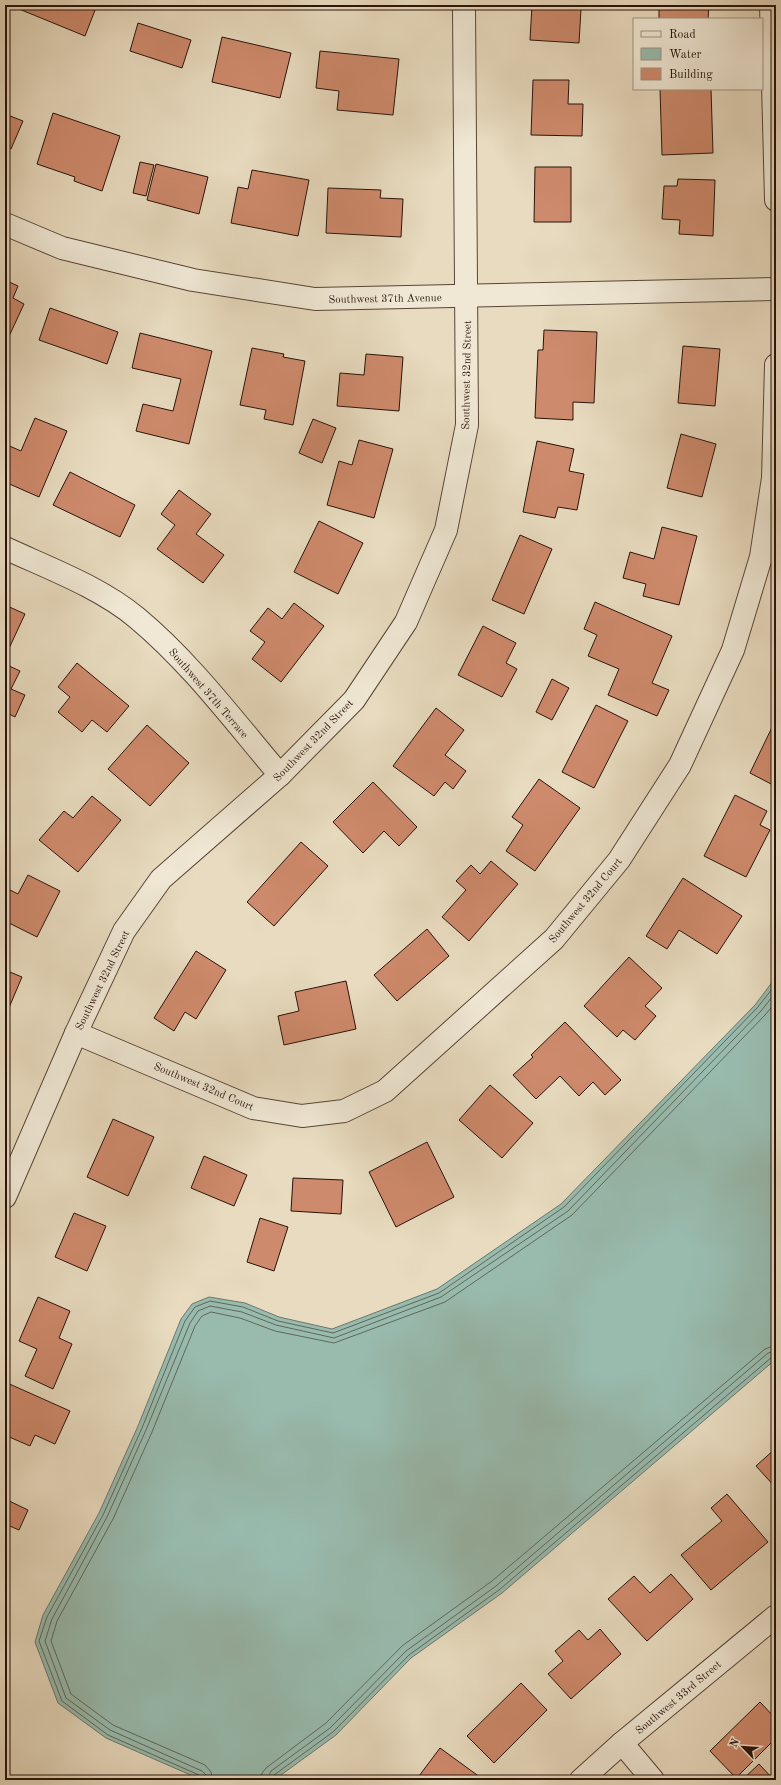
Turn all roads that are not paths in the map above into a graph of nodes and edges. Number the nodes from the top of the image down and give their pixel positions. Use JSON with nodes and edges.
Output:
{"nodes":[{"id":1,"x":464,"y":5,"type":"edge"},
{"id":2,"x":771,"y":5,"type":"edge"},
{"id":3,"x":776,"y":200,"type":"edge"},
{"id":4,"x":5,"y":224,"type":"edge"},
{"id":5,"x":776,"y":289,"type":"edge"},
{"id":6,"x":467,"y":297,"type":"junction"},
{"id":7,"x":776,"y":365,"type":"edge"},
{"id":8,"x":5,"y":548,"type":"edge"},
{"id":9,"x":280,"y":775,"type":"junction"},
{"id":10,"x":76,"y":1033,"type":"junction"},
{"id":11,"x":5,"y":1197,"type":"edge"},
{"id":12,"x":776,"y":1616,"type":"edge"},
{"id":13,"x":622,"y":1743,"type":"junction"},
{"id":14,"x":581,"y":1780,"type":"edge"},
{"id":15,"x":653,"y":1780,"type":"edge"}],
"edges":[{"from":1,"to":6,"type":"street","name":"Southwest 32nd Street"},
{"from":2,"to":3,"type":"street"},
{"from":4,"to":6,"type":"street","name":"Southwest 37th Avenue"},
{"from":5,"to":6,"type":"street","name":"Southwest 37th Avenue"},
{"from":6,"to":9,"type":"street","name":"Southwest 32nd Street"},
{"from":7,"to":10,"type":"street","name":"Southwest 32nd Court"},
{"from":8,"to":9,"type":"street","name":"Southwest 37th Terrace"},
{"from":9,"to":10,"type":"street","name":"Southwest 32nd Street"},
{"from":10,"to":11,"type":"street","name":"Southwest 32nd Street"},
{"from":12,"to":13,"type":"street","name":"Southwest 33rd Street"},
{"from":13,"to":14,"type":"street","name":"Southwest 33rd Street"},
{"from":13,"to":15,"type":"street"}]}
